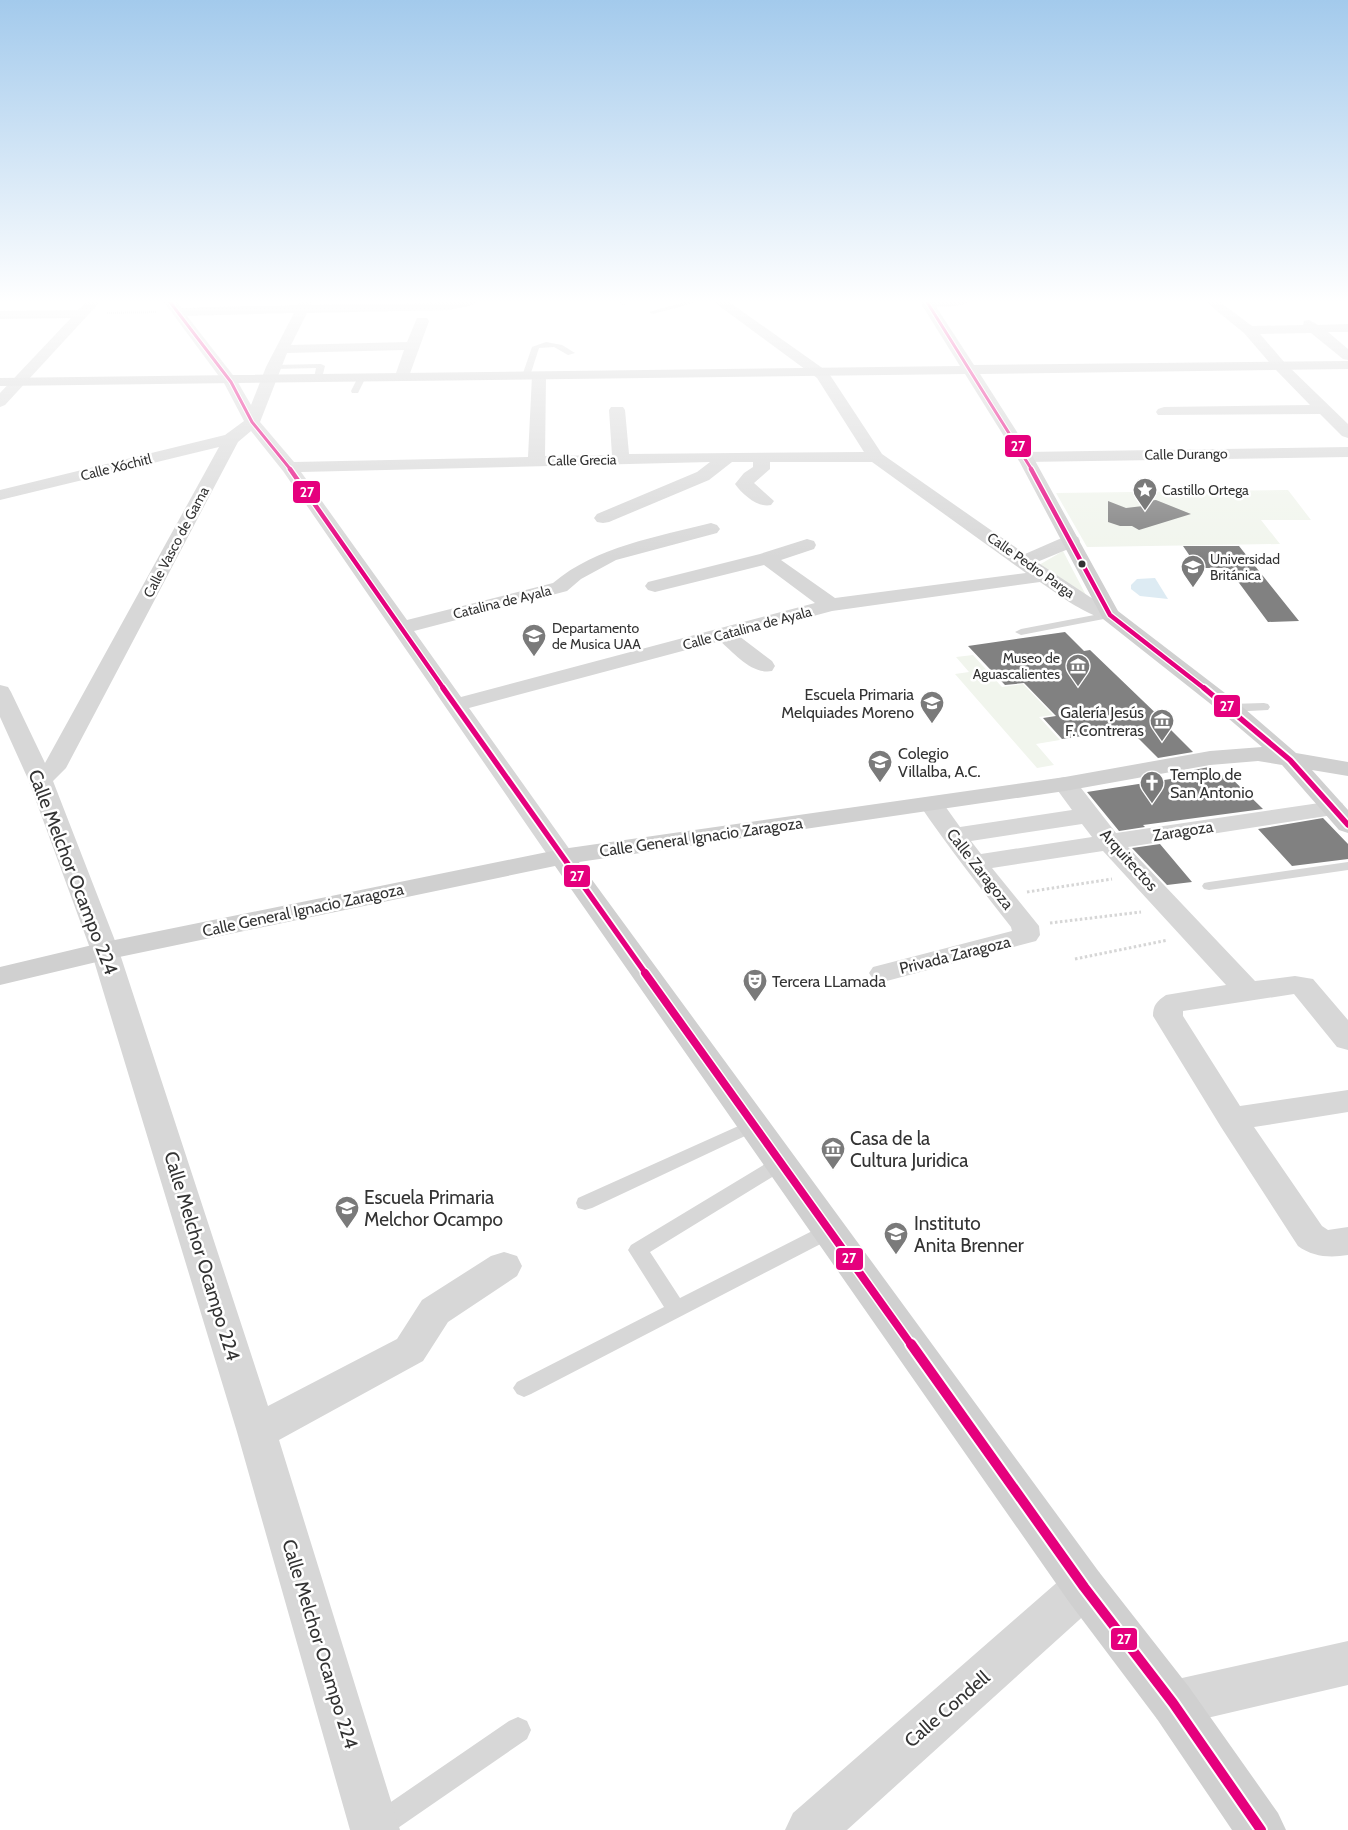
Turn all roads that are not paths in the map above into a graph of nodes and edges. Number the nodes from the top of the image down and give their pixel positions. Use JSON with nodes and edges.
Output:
{"nodes":[{"id":1,"x":13,"y":387,"type":"edge"},
{"id":2,"x":234,"y":387,"type":"edge"},
{"id":3,"x":265,"y":387,"type":"edge"},
{"id":4,"x":357,"y":387,"type":"edge"},
{"id":5,"x":533,"y":387,"type":"edge"},
{"id":6,"x":831,"y":387,"type":"edge"},
{"id":7,"x":980,"y":387,"type":"edge"},
{"id":8,"x":1301,"y":387,"type":"edge"},
{"id":9,"x":355,"y":391,"type":"dead end"},
{"id":10,"x":0,"y":402,"type":"edge"},
{"id":11,"x":617,"y":410,"type":"dead end"},
{"id":12,"x":1324,"y":410,"type":"junction"},
{"id":13,"x":252,"y":422,"type":"junction"},
{"id":14,"x":1176,"y":426,"type":"dead end"},
{"id":15,"x":1348,"y":433,"type":"edge"},
{"id":16,"x":231,"y":439,"type":"junction"},
{"id":17,"x":1189,"y":440,"type":"dead end"},
{"id":18,"x":1348,"y":452,"type":"edge"},
{"id":19,"x":1201,"y":453,"type":"junction"},
{"id":20,"x":876,"y":456,"type":"junction"},
{"id":21,"x":728,"y":457,"type":"junction"},
{"id":22,"x":761,"y":457,"type":"junction"},
{"id":23,"x":1025,"y":458,"type":"junction"},
{"id":24,"x":621,"y":459,"type":"junction"},
{"id":25,"x":536,"y":461,"type":"junction"},
{"id":26,"x":289,"y":467,"type":"junction"},
{"id":27,"x":0,"y":495,"type":"edge"},
{"id":28,"x":766,"y":501,"type":"dead end"},
{"id":29,"x":603,"y":518,"type":"dead end"},
{"id":30,"x":712,"y":529,"type":"dead end"},
{"id":31,"x":1071,"y":541,"type":"junction"},
{"id":32,"x":807,"y":545,"type":"dead end"},
{"id":33,"x":767,"y":558,"type":"junction"},
{"id":34,"x":1024,"y":561,"type":"junction"},
{"id":35,"x":1044,"y":576,"type":"junction"},
{"id":36,"x":676,"y":600,"type":"dead end"},
{"id":37,"x":832,"y":605,"type":"junction"},
{"id":38,"x":1110,"y":615,"type":"junction"},
{"id":39,"x":402,"y":628,"type":"junction"},
{"id":40,"x":1021,"y":632,"type":"dead end"},
{"id":41,"x":724,"y":634,"type":"junction"},
{"id":42,"x":764,"y":666,"type":"dead end"},
{"id":43,"x":0,"y":692,"type":"edge"},
{"id":44,"x":455,"y":705,"type":"junction"},
{"id":45,"x":1264,"y":707,"type":"dead end"},
{"id":46,"x":1230,"y":708,"type":"junction"},
{"id":47,"x":1290,"y":760,"type":"junction"},
{"id":48,"x":1348,"y":769,"type":"edge"},
{"id":49,"x":40,"y":779,"type":"junction"},
{"id":50,"x":1065,"y":784,"type":"junction"},
{"id":51,"x":931,"y":804,"type":"junction"},
{"id":52,"x":1090,"y":816,"type":"junction"},
{"id":53,"x":1340,"y":817,"type":"edge"},
{"id":54,"x":953,"y":836,"type":"junction"},
{"id":55,"x":1110,"y":843,"type":"junction"},
{"id":56,"x":562,"y":857,"type":"junction"},
{"id":57,"x":973,"y":863,"type":"junction"},
{"id":58,"x":1348,"y":866,"type":"edge"},
{"id":59,"x":1209,"y":886,"type":"dead end"},
{"id":60,"x":1025,"y":931,"type":"joint"},
{"id":61,"x":106,"y":951,"type":"junction"},
{"id":62,"x":883,"y":973,"type":"dead end"},
{"id":63,"x":0,"y":976,"type":"edge"},
{"id":64,"x":1248,"y":992,"type":"junction"},
{"id":65,"x":1348,"y":1040,"type":"edge"},
{"id":66,"x":1348,"y":1101,"type":"edge"},
{"id":67,"x":1232,"y":1119,"type":"junction"},
{"id":68,"x":754,"y":1125,"type":"junction"},
{"id":69,"x":781,"y":1163,"type":"junction"},
{"id":70,"x":585,"y":1203,"type":"dead end"},
{"id":71,"x":830,"y":1232,"type":"junction"},
{"id":72,"x":1348,"y":1241,"type":"edge"},
{"id":73,"x":504,"y":1266,"type":"dead end"},
{"id":74,"x":677,"y":1310,"type":"junction"},
{"id":75,"x":524,"y":1388,"type":"dead end"},
{"id":76,"x":257,"y":1432,"type":"junction"},
{"id":77,"x":1084,"y":1588,"type":"junction"},
{"id":78,"x":1348,"y":1663,"type":"edge"},
{"id":79,"x":1173,"y":1703,"type":"junction"},
{"id":80,"x":518,"y":1730,"type":"dead end"},
{"id":81,"x":375,"y":1829,"type":"edge"},
{"id":82,"x":810,"y":1830,"type":"edge"},
{"id":83,"x":1261,"y":1830,"type":"edge"}],
"edges":[{"from":1,"to":10,"type":"street"},
{"from":2,"to":13,"type":"street"},
{"from":3,"to":13,"type":"street","name":"Calle Vasco de Gama"},
{"from":4,"to":9,"type":"lane"},
{"from":5,"to":25,"type":"street"},
{"from":6,"to":20,"type":"street","name":"Calle Pedro Parga"},
{"from":7,"to":23,"type":"street"},
{"from":8,"to":12,"type":"street"},
{"from":11,"to":24,"type":"street"},
{"from":12,"to":14,"type":"street"},
{"from":12,"to":15,"type":"street"},
{"from":13,"to":16,"type":"street","name":"Calle Vasco de Gama"},
{"from":13,"to":26,"type":"street"},
{"from":16,"to":27,"type":"street","name":"Calle Xóchitl"},
{"from":16,"to":49,"type":"street","name":"Calle Vasco de Gama"},
{"from":17,"to":19,"type":"street"},
{"from":18,"to":19,"type":"street","name":"Calle Durango"},
{"from":19,"to":23,"type":"street","name":"Calle Durango"},
{"from":20,"to":22,"type":"street","name":"Calle Grecia"},
{"from":20,"to":34,"type":"street","name":"Calle Pedro Parga"},
{"from":21,"to":22,"type":"street","name":"Calle Grecia"},
{"from":21,"to":24,"type":"street","name":"Calle Grecia"},
{"from":21,"to":29,"type":"street"},
{"from":22,"to":28,"type":"street"},
{"from":23,"to":31,"type":"street"},
{"from":24,"to":25,"type":"street","name":"Calle Grecia"},
{"from":25,"to":26,"type":"street","name":"Calle Grecia"},
{"from":26,"to":39,"type":"street"},
{"from":30,"to":39,"type":"street","name":"Catalina de Ayala"},
{"from":31,"to":34,"type":"street"},
{"from":31,"to":38,"type":"street"},
{"from":32,"to":33,"type":"street"},
{"from":33,"to":36,"type":"street"},
{"from":33,"to":37,"type":"street"},
{"from":34,"to":35,"type":"street","name":"Calle Pedro Parga"},
{"from":35,"to":37,"type":"street","name":"Calle Catalina de Ayala"},
{"from":35,"to":38,"type":"street","name":"Calle Pedro Parga"},
{"from":37,"to":41,"type":"street","name":"Calle Catalina de Ayala"},
{"from":38,"to":40,"type":"lane"},
{"from":38,"to":46,"type":"street","name":"Calle Pedro Parga"},
{"from":39,"to":44,"type":"street"},
{"from":41,"to":42,"type":"street"},
{"from":41,"to":44,"type":"street","name":"Calle Catalina de Ayala"},
{"from":43,"to":49,"type":"street","name":"Calle Melchor Ocampo 224"},
{"from":44,"to":56,"type":"street"},
{"from":45,"to":46,"type":"lane"},
{"from":46,"to":47,"type":"street","name":"Calle Pedro Parga"},
{"from":47,"to":48,"type":"street","name":"Calle General Ignacio Zaragoza"},
{"from":47,"to":50,"type":"street","name":"Calle General Ignacio Zaragoza"},
{"from":47,"to":53,"type":"street","name":"Calle Pedro Parga"},
{"from":49,"to":61,"type":"street","name":"Calle Melchor Ocampo 224"},
{"from":50,"to":51,"type":"street","name":"Calle General Ignacio Zaragoza"},
{"from":50,"to":52,"type":"street","name":"Arquitectos"},
{"from":51,"to":54,"type":"street","name":"Calle Zaragoza"},
{"from":51,"to":56,"type":"street","name":"Calle General Ignacio Zaragoza"},
{"from":52,"to":54,"type":"street"},
{"from":52,"to":55,"type":"street","name":"Arquitectos"},
{"from":53,"to":55,"type":"street","name":"Zaragoza"},
{"from":54,"to":57,"type":"street","name":"Calle Zaragoza"},
{"from":55,"to":57,"type":"street","name":"Zaragoza"},
{"from":55,"to":64,"type":"street","name":"Arquitectos"},
{"from":56,"to":61,"type":"street","name":"Calle General Ignacio Zaragoza"},
{"from":56,"to":68,"type":"street"},
{"from":57,"to":60,"type":"street","name":"Calle Zaragoza"},
{"from":58,"to":59,"type":"lane"},
{"from":60,"to":62,"type":"street","name":"Privada Zaragoza"},
{"from":61,"to":63,"type":"street","name":"Calle General Ignacio Zaragoza"},
{"from":61,"to":76,"type":"street","name":"Calle Melchor Ocampo 224"},
{"from":64,"to":65,"type":"street"},
{"from":64,"to":67,"type":"street"},
{"from":66,"to":67,"type":"street"},
{"from":67,"to":72,"type":"street"},
{"from":68,"to":69,"type":"street"},
{"from":68,"to":70,"type":"lane"},
{"from":69,"to":71,"type":"street"},
{"from":69,"to":74,"type":"lane"},
{"from":71,"to":74,"type":"lane"},
{"from":71,"to":77,"type":"street"},
{"from":73,"to":76,"type":"street"},
{"from":74,"to":75,"type":"lane"},
{"from":76,"to":81,"type":"street","name":"Calle Melchor Ocampo 224"},
{"from":77,"to":79,"type":"street"},
{"from":77,"to":82,"type":"street","name":"Calle Condell"},
{"from":78,"to":79,"type":"street"},
{"from":79,"to":83,"type":"street"},
{"from":80,"to":81,"type":"lane"}]}
